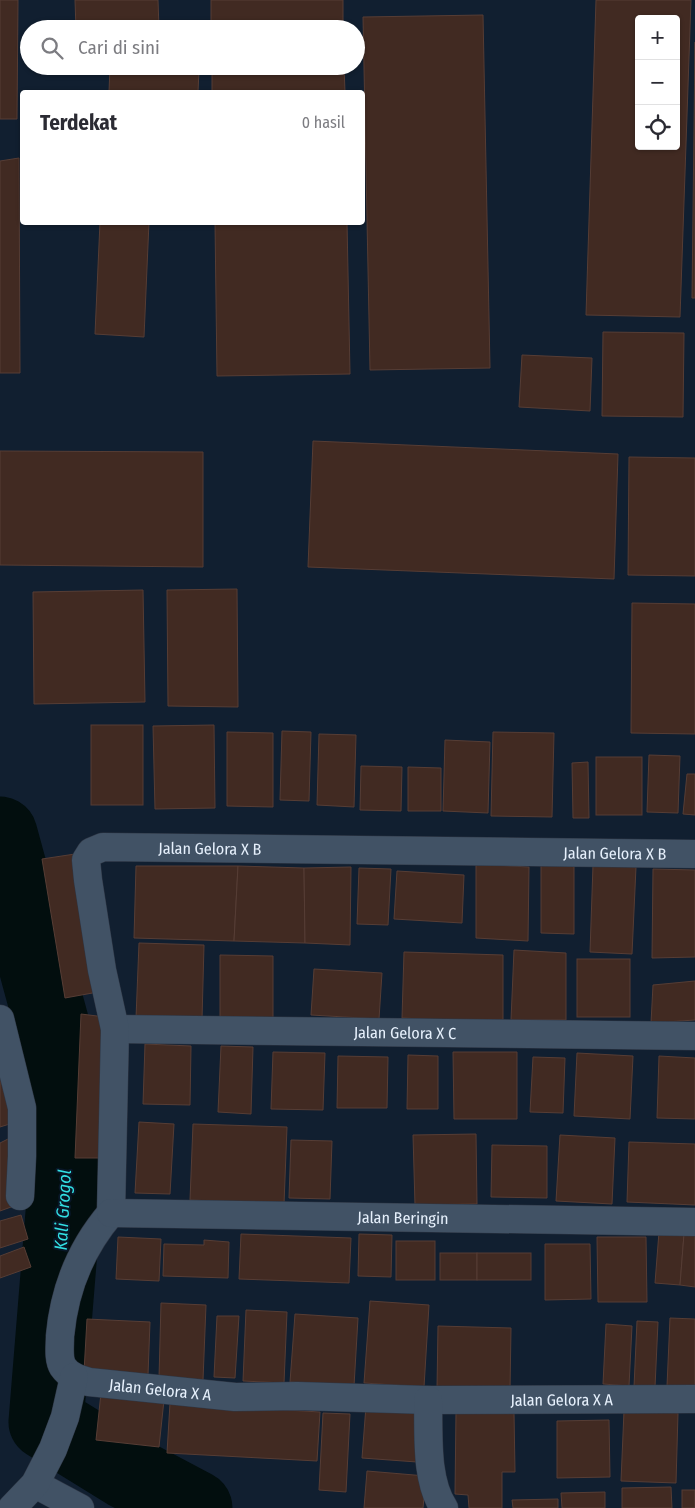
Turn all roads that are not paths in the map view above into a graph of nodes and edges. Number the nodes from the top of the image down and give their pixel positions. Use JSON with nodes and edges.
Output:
{"nodes":[{"id":1,"x":695,"y":854,"type":"edge"},
{"id":2,"x":0,"y":1019,"type":"edge"},
{"id":3,"x":115,"y":1029,"type":"junction"},
{"id":4,"x":695,"y":1036,"type":"edge"},
{"id":5,"x":20,"y":1196,"type":"dead end"},
{"id":6,"x":111,"y":1213,"type":"junction"},
{"id":7,"x":695,"y":1222,"type":"edge"},
{"id":8,"x":74,"y":1377,"type":"junction"},
{"id":9,"x":695,"y":1399,"type":"edge"},
{"id":10,"x":428,"y":1400,"type":"junction"},
{"id":11,"x":35,"y":1484,"type":"junction"},
{"id":12,"x":12,"y":1508,"type":"edge"},
{"id":13,"x":80,"y":1508,"type":"edge"},
{"id":14,"x":444,"y":1508,"type":"edge"}],
"edges":[{"from":1,"to":3,"type":"street","name":"Jalan Gelora X B"},
{"from":2,"to":5,"type":"street"},
{"from":3,"to":4,"type":"street","name":"Jalan Gelora X C"},
{"from":3,"to":6,"type":"street","name":"Jalan Gelora X B"},
{"from":6,"to":7,"type":"street","name":"Jalan Beringin"},
{"from":6,"to":8,"type":"street"},
{"from":8,"to":10,"type":"street","name":"Jalan Gelora X A"},
{"from":8,"to":11,"type":"street"},
{"from":9,"to":10,"type":"street","name":"Jalan Gelora X A"},
{"from":10,"to":14,"type":"street"},
{"from":11,"to":12,"type":"street"},
{"from":11,"to":13,"type":"street"}]}
